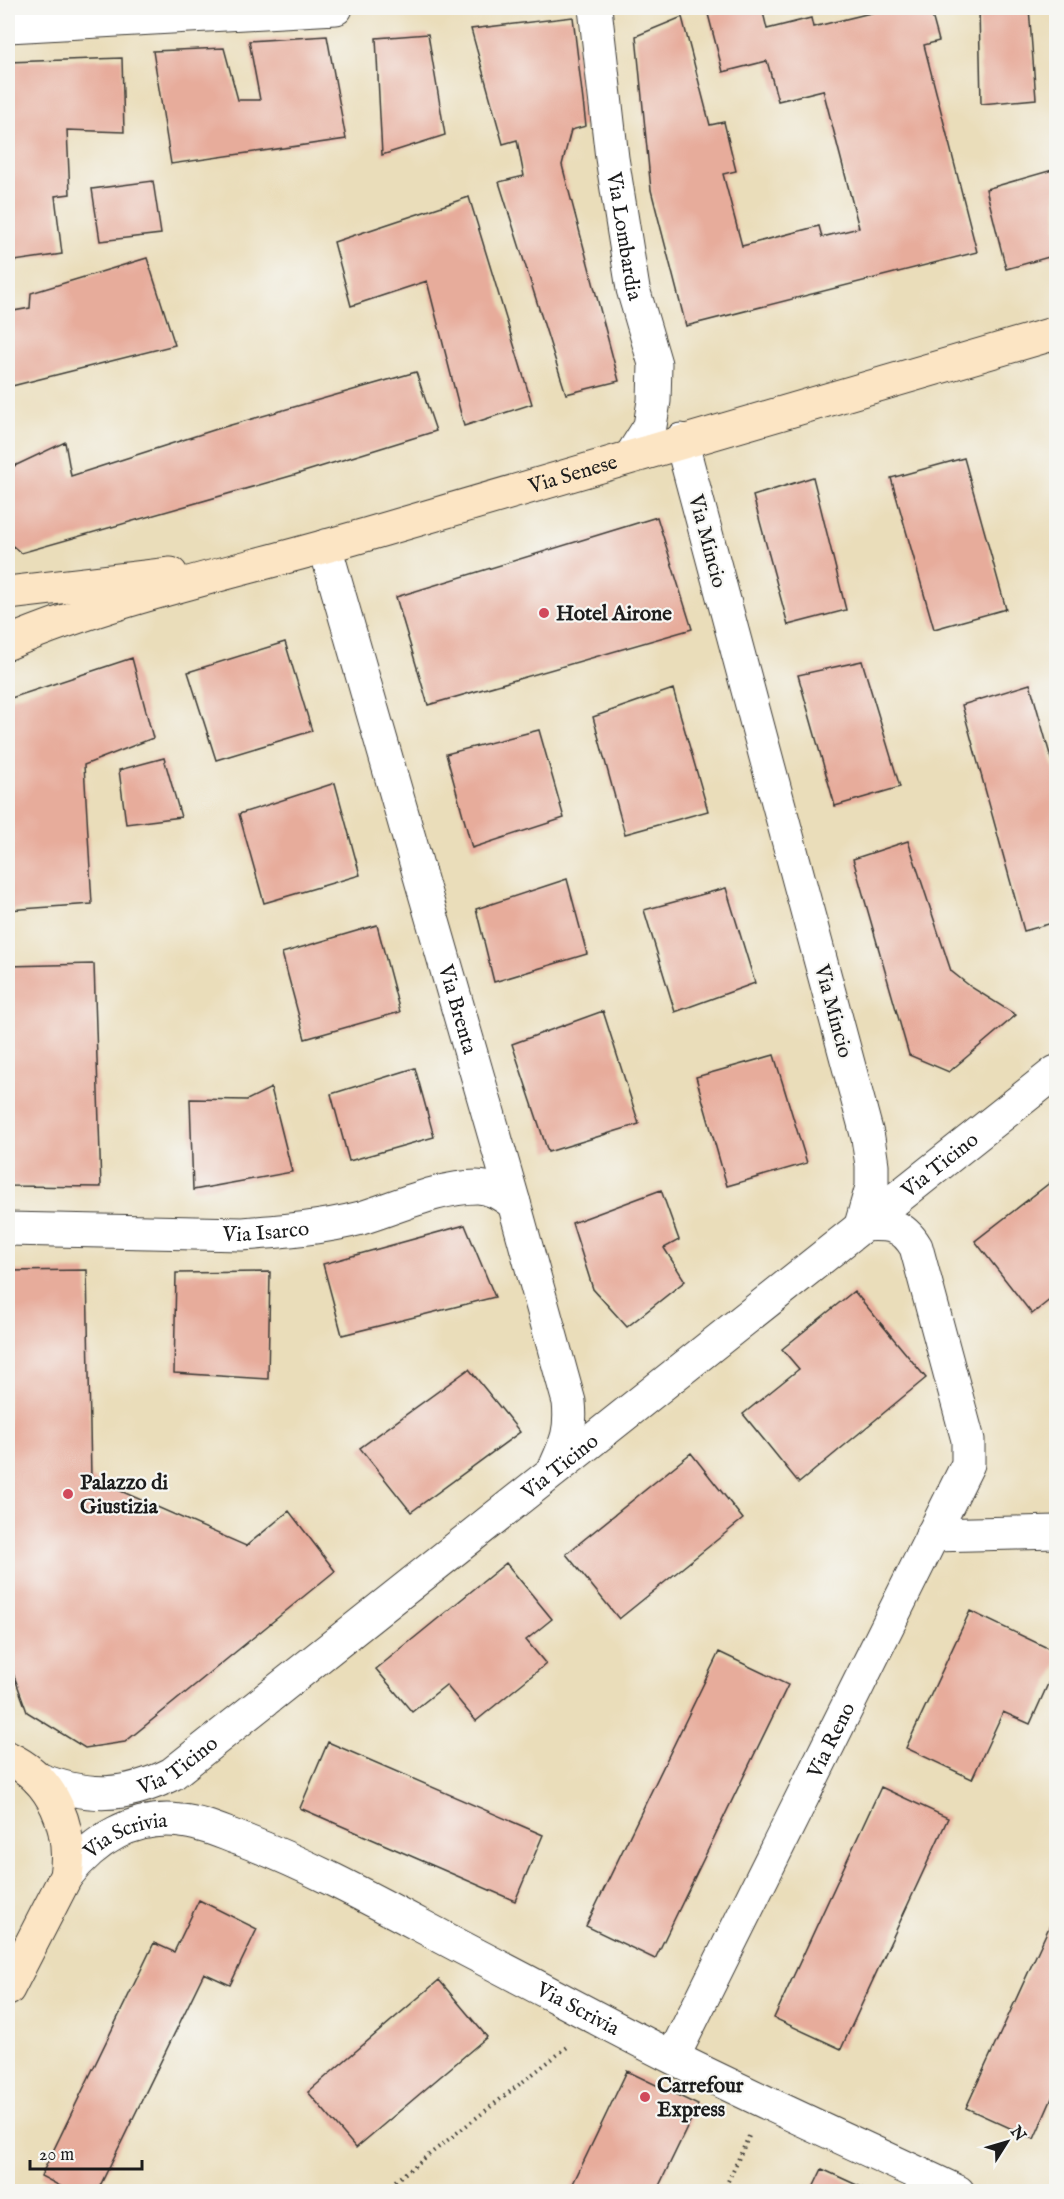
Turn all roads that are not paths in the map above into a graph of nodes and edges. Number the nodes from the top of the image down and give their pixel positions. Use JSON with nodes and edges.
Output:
{"nodes":[{"id":1,"x":336,"y":8,"type":"edge"},
{"id":2,"x":595,"y":8,"type":"edge"},
{"id":3,"x":8,"y":26,"type":"edge"},
{"id":4,"x":1056,"y":333,"type":"edge"},
{"id":5,"x":681,"y":440,"type":"junction"},
{"id":6,"x":631,"y":456,"type":"junction"},
{"id":7,"x":325,"y":546,"type":"junction"},
{"id":8,"x":236,"y":571,"type":"junction"},
{"id":9,"x":8,"y":593,"type":"edge"},
{"id":10,"x":8,"y":611,"type":"edge"},
{"id":11,"x":89,"y":612,"type":"junction"},
{"id":12,"x":8,"y":643,"type":"edge"},
{"id":13,"x":1056,"y":1072,"type":"edge"},
{"id":14,"x":514,"y":1203,"type":"junction"},
{"id":15,"x":861,"y":1226,"type":"junction"},
{"id":16,"x":8,"y":1229,"type":"edge"},
{"id":17,"x":554,"y":1471,"type":"junction"},
{"id":18,"x":1056,"y":1532,"type":"edge"},
{"id":19,"x":932,"y":1536,"type":"junction"},
{"id":20,"x":8,"y":1758,"type":"edge"},
{"id":21,"x":192,"y":1759,"type":"junction"},
{"id":22,"x":38,"y":1779,"type":"junction"},
{"id":23,"x":199,"y":1824,"type":"junction"},
{"id":24,"x":66,"y":1876,"type":"junction"},
{"id":25,"x":8,"y":1989,"type":"edge"},
{"id":26,"x":673,"y":2057,"type":"junction"},
{"id":27,"x":958,"y":2192,"type":"edge"}],
"edges":[{"from":1,"to":3,"type":"street"},
{"from":2,"to":6,"type":"street","name":"Via Lombardia"},
{"from":4,"to":5,"type":"main road","name":"Via Senese"},
{"from":5,"to":6,"type":"main road","name":"Via Senese"},
{"from":5,"to":15,"type":"street","name":"Via Mincio"},
{"from":6,"to":7,"type":"main road","name":"Via Senese"},
{"from":7,"to":8,"type":"main road","name":"Via Senese"},
{"from":7,"to":14,"type":"street","name":"Via Brenta"},
{"from":8,"to":9,"type":"main road"},
{"from":8,"to":11,"type":"main road","name":"Via Senese"},
{"from":10,"to":11,"type":"main road","name":"Via Senese"},
{"from":11,"to":12,"type":"main road","name":"Via Senese"},
{"from":13,"to":15,"type":"street","name":"Via Ticino"},
{"from":14,"to":16,"type":"street","name":"Via Isarco"},
{"from":14,"to":17,"type":"street","name":"Via Brenta"},
{"from":15,"to":17,"type":"street","name":"Via Ticino"},
{"from":15,"to":19,"type":"street"},
{"from":17,"to":21,"type":"street","name":"Via Ticino"},
{"from":18,"to":19,"type":"street"},
{"from":19,"to":26,"type":"street","name":"Via Reno"},
{"from":20,"to":22,"type":"main road"},
{"from":21,"to":22,"type":"street","name":"Via Ticino"},
{"from":21,"to":23,"type":"street","name":"Via Scrivia"},
{"from":22,"to":24,"type":"main road"},
{"from":23,"to":24,"type":"street","name":"Via Scrivia"},
{"from":23,"to":26,"type":"street","name":"Via Scrivia"},
{"from":24,"to":25,"type":"main road"},
{"from":26,"to":27,"type":"street","name":"Via Scrivia"}]}
